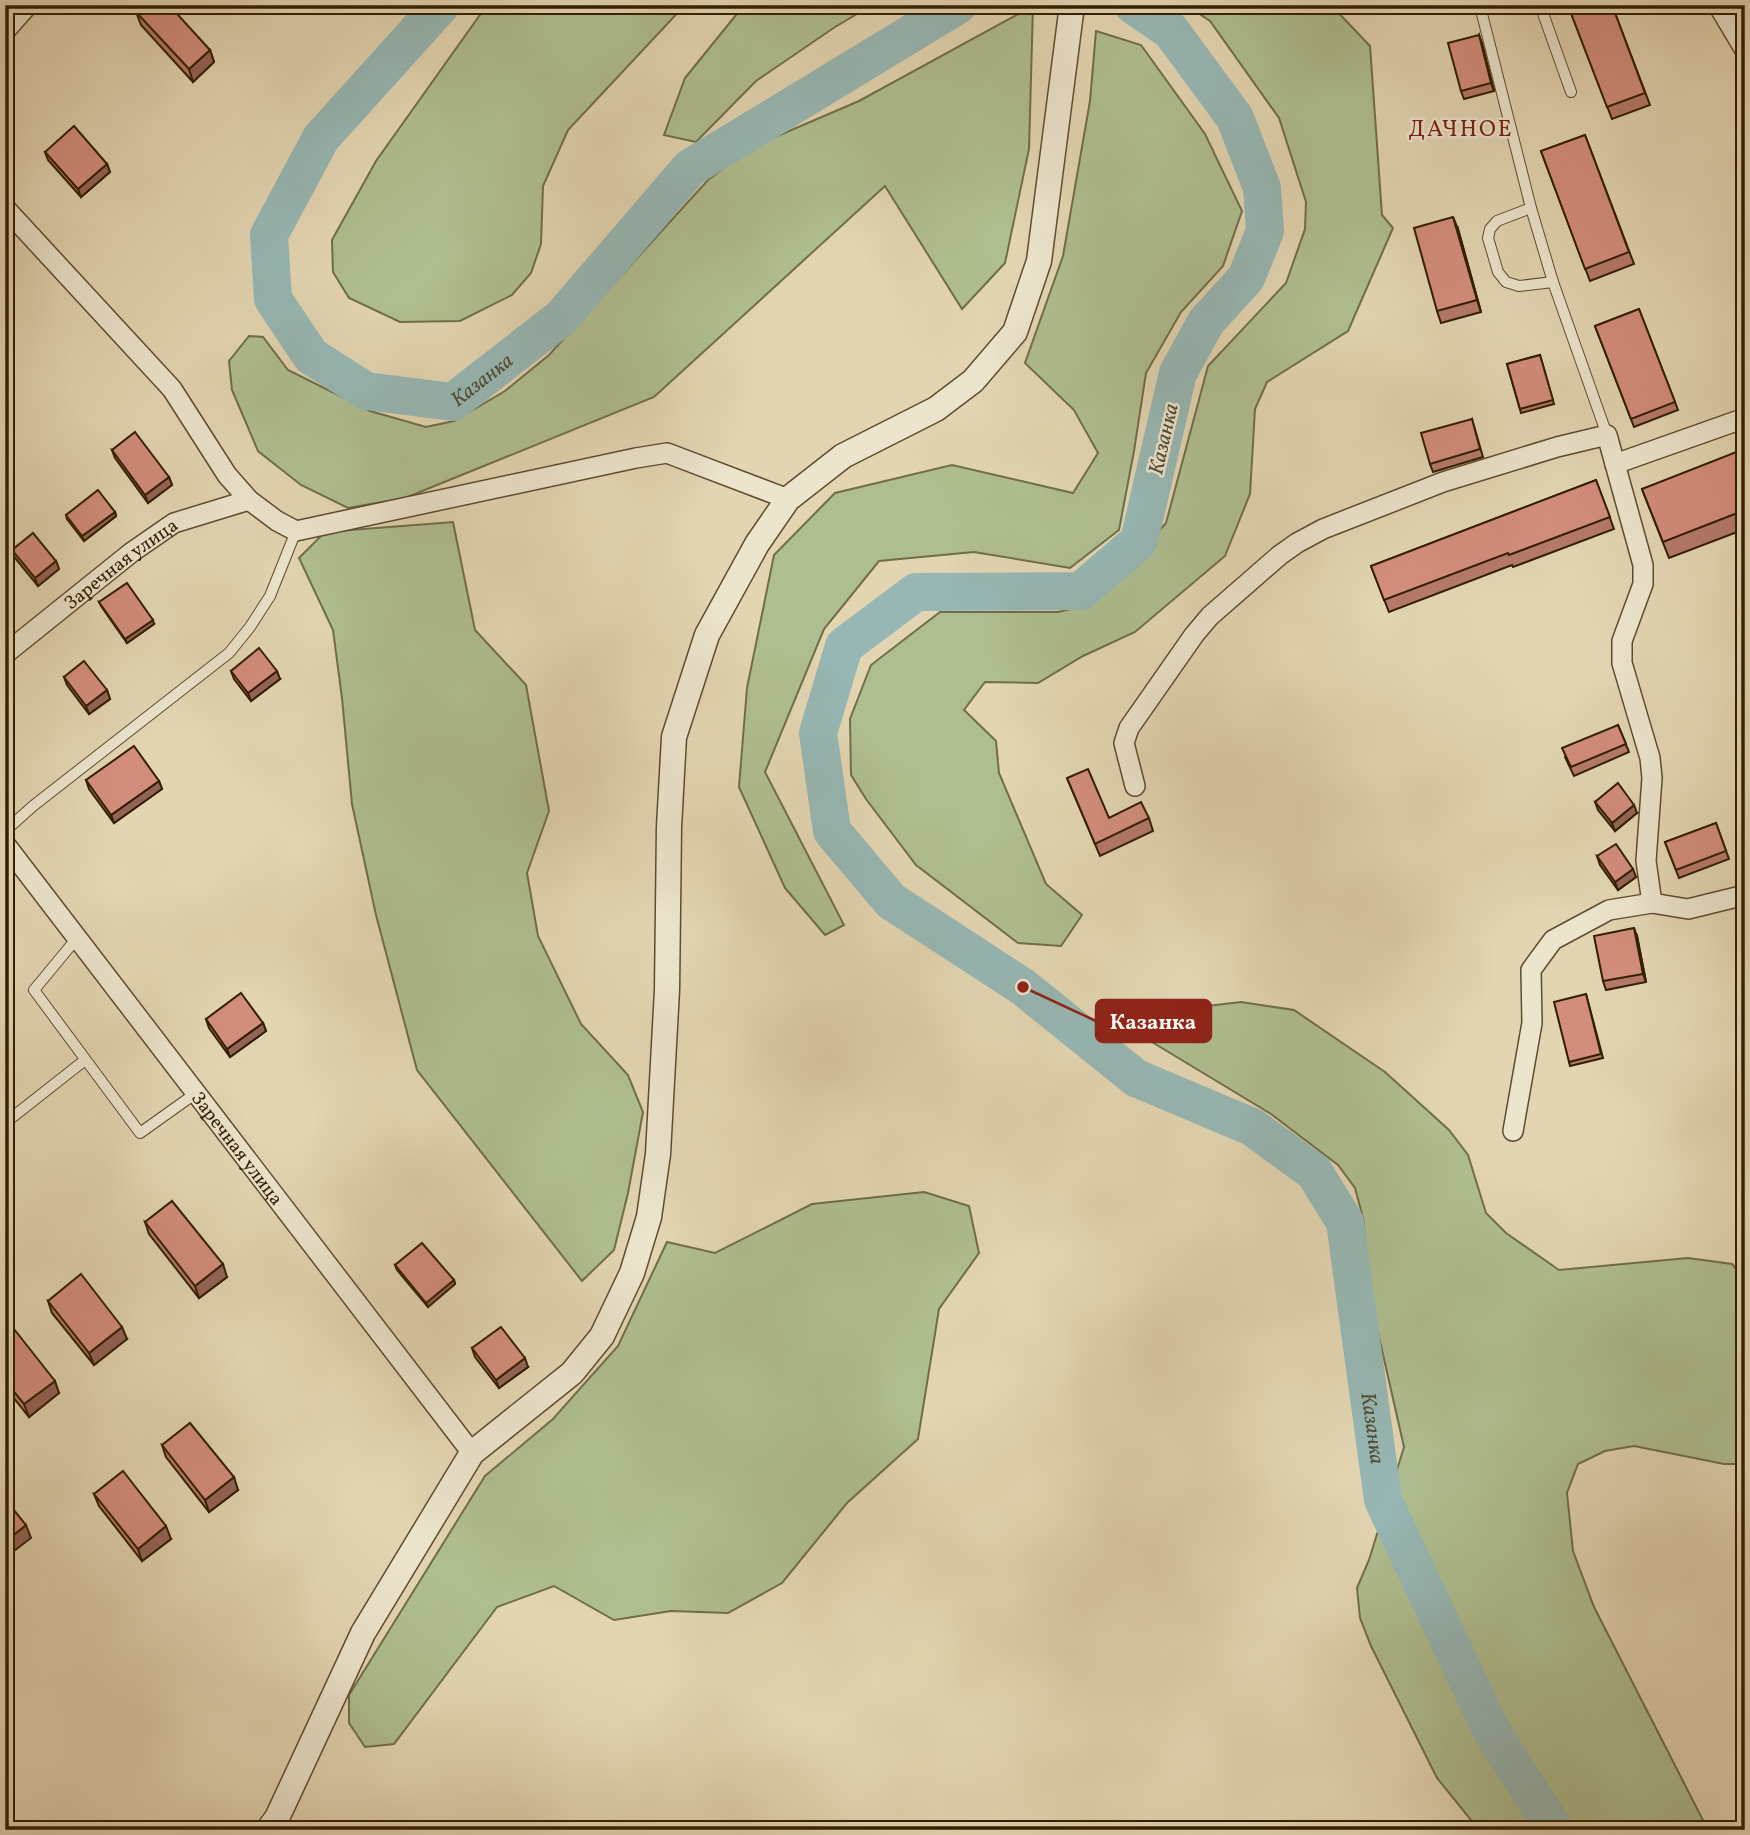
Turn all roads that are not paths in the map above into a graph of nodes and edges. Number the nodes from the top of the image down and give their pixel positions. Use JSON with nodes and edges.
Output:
{"nodes":[{"id":1,"x":28,"y":5,"type":"edge"},
{"id":2,"x":1072,"y":5,"type":"edge"},
{"id":3,"x":1492,"y":5,"type":"edge"},
{"id":4,"x":1540,"y":5,"type":"edge"},
{"id":5,"x":1718,"y":5,"type":"edge"},
{"id":6,"x":5,"y":31,"type":"edge"},
{"id":7,"x":1745,"y":50,"type":"edge"},
{"id":8,"x":1571,"y":92,"type":"dead end"},
{"id":9,"x":5,"y":208,"type":"edge"},
{"id":10,"x":1531,"y":208,"type":"junction"},
{"id":11,"x":1553,"y":282,"type":"junction"},
{"id":12,"x":1745,"y":418,"type":"edge"},
{"id":13,"x":1607,"y":435,"type":"junction"},
{"id":14,"x":1615,"y":464,"type":"junction"},
{"id":15,"x":788,"y":499,"type":"junction"},
{"id":16,"x":249,"y":500,"type":"junction"},
{"id":17,"x":296,"y":531,"type":"junction"},
{"id":18,"x":5,"y":654,"type":"edge"},
{"id":19,"x":1135,"y":786,"type":"dead end"},
{"id":20,"x":5,"y":831,"type":"edge"},
{"id":21,"x":5,"y":844,"type":"edge"},
{"id":22,"x":1745,"y":895,"type":"edge"},
{"id":23,"x":1652,"y":904,"type":"junction"},
{"id":24,"x":77,"y":938,"type":"junction"},
{"id":25,"x":85,"y":1060,"type":"junction"},
{"id":26,"x":196,"y":1093,"type":"junction"},
{"id":27,"x":5,"y":1123,"type":"edge"},
{"id":28,"x":1513,"y":1130,"type":"dead end"},
{"id":29,"x":472,"y":1453,"type":"junction"},
{"id":30,"x":268,"y":1830,"type":"edge"}],
"edges":[{"from":1,"to":6,"type":"street"},
{"from":2,"to":15,"type":"street"},
{"from":3,"to":10,"type":"lane"},
{"from":4,"to":8,"type":"lane"},
{"from":5,"to":7,"type":"street"},
{"from":9,"to":16,"type":"street"},
{"from":10,"to":11,"type":"lane"},
{"from":10,"to":11,"type":"lane"},
{"from":11,"to":13,"type":"lane"},
{"from":12,"to":14,"type":"street"},
{"from":13,"to":14,"type":"street"},
{"from":13,"to":19,"type":"street"},
{"from":14,"to":23,"type":"street"},
{"from":15,"to":17,"type":"street"},
{"from":15,"to":29,"type":"street"},
{"from":16,"to":17,"type":"street"},
{"from":16,"to":18,"type":"street","name":"Заречная улица"},
{"from":17,"to":20,"type":"lane"},
{"from":21,"to":24,"type":"street","name":"Заречная улица"},
{"from":22,"to":23,"type":"street"},
{"from":23,"to":28,"type":"street"},
{"from":24,"to":25,"type":"lane"},
{"from":24,"to":26,"type":"street","name":"Заречная улица"},
{"from":25,"to":26,"type":"lane"},
{"from":25,"to":27,"type":"lane"},
{"from":26,"to":29,"type":"street","name":"Заречная улица"},
{"from":29,"to":30,"type":"street"}]}
